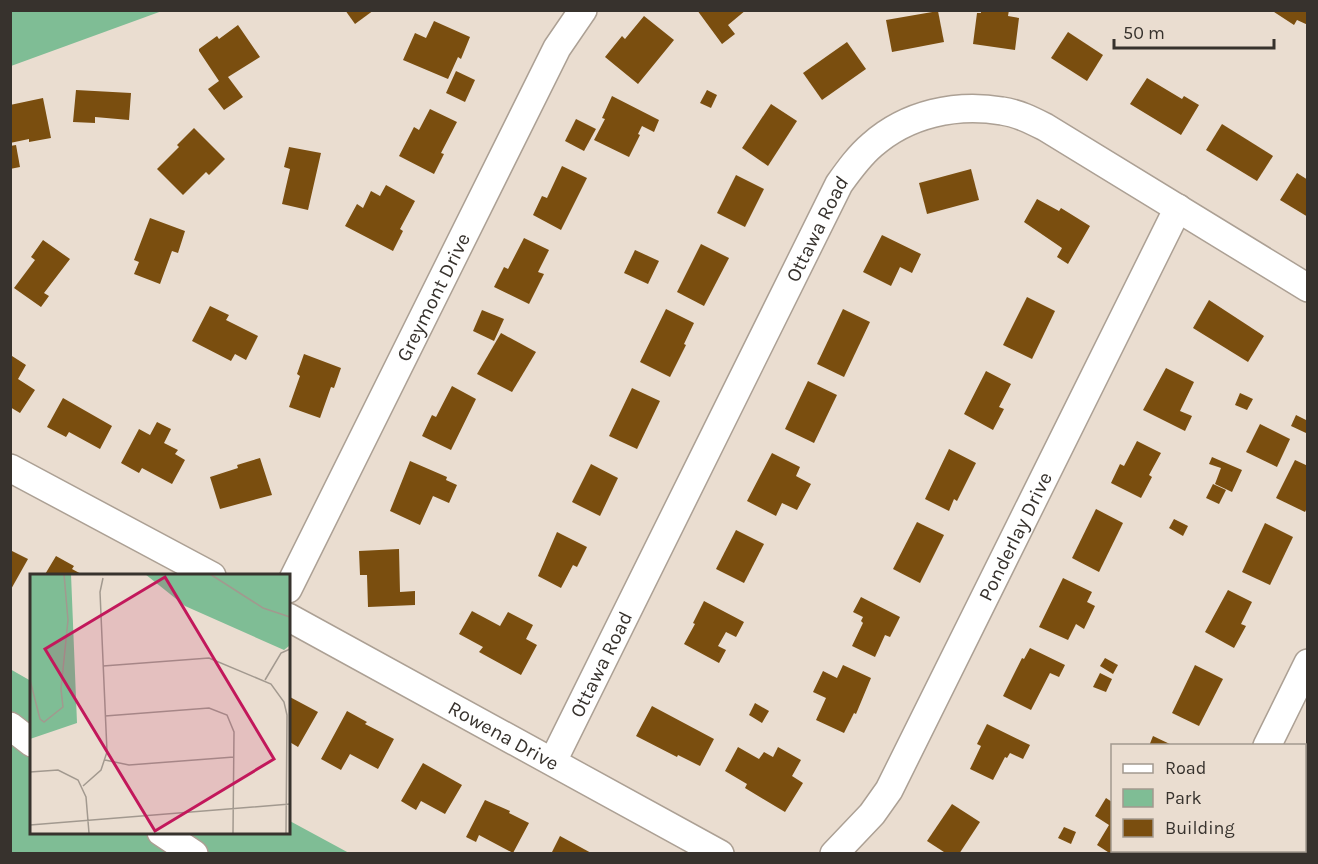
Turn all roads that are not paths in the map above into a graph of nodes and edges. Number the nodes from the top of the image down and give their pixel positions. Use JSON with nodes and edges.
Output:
{"nodes":[{"id":1,"x":583,"y":10,"type":"edge"},
{"id":2,"x":1178,"y":208,"type":"junction"},
{"id":3,"x":1308,"y":288,"type":"edge"},
{"id":4,"x":10,"y":468,"type":"edge"},
{"id":5,"x":208,"y":574,"type":"edge"},
{"id":6,"x":290,"y":585,"type":"edge"},
{"id":7,"x":290,"y":618,"type":"edge"},
{"id":8,"x":1308,"y":663,"type":"edge"},
{"id":9,"x":10,"y":726,"type":"edge"},
{"id":10,"x":30,"y":742,"type":"edge"},
{"id":11,"x":1268,"y":744,"type":"edge"},
{"id":12,"x":553,"y":761,"type":"junction"},
{"id":13,"x":164,"y":834,"type":"edge"},
{"id":14,"x":194,"y":854,"type":"edge"},
{"id":15,"x":720,"y":854,"type":"edge"},
{"id":16,"x":834,"y":854,"type":"edge"}],
"edges":[{"from":1,"to":6,"type":"street","name":"Greymont Drive"},
{"from":2,"to":3,"type":"street","name":"Ottawa Road"},
{"from":2,"to":12,"type":"street","name":"Ottawa Road"},
{"from":2,"to":16,"type":"street","name":"Ponderlay Drive"},
{"from":4,"to":5,"type":"street"},
{"from":7,"to":12,"type":"street","name":"Rowena Drive"},
{"from":8,"to":11,"type":"street"},
{"from":9,"to":10,"type":"street"},
{"from":12,"to":15,"type":"street","name":"Rowena Drive"},
{"from":13,"to":14,"type":"street"}]}
